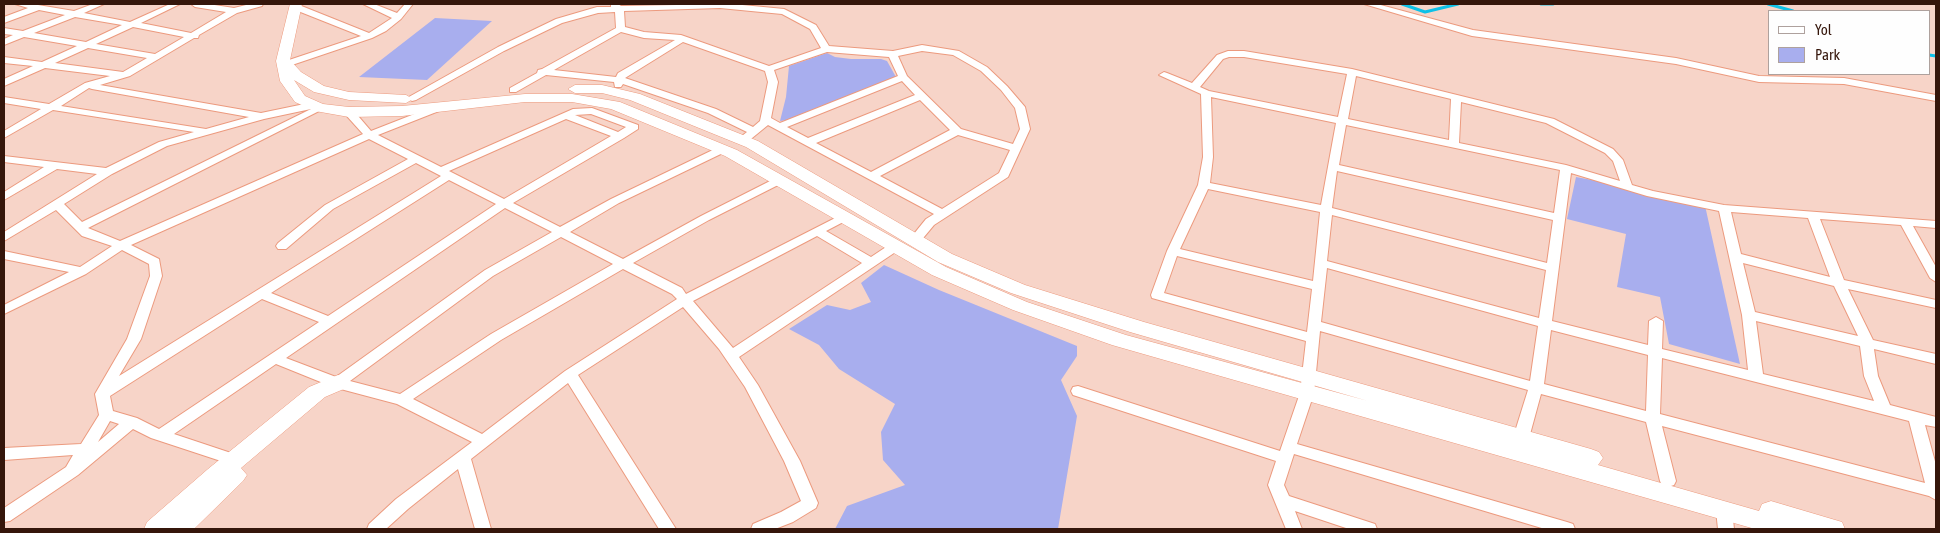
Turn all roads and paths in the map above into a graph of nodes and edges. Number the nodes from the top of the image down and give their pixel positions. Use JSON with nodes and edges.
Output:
{"nodes":[{"id":1,"x":19,"y":4,"type":"edge"},
{"id":2,"x":100,"y":4,"type":"edge"},
{"id":3,"x":176,"y":4,"type":"edge"},
{"id":4,"x":195,"y":4,"type":"edge"},
{"id":5,"x":259,"y":4,"type":"edge"},
{"id":6,"x":367,"y":4,"type":"edge"},
{"id":7,"x":409,"y":4,"type":"edge"},
{"id":8,"x":1368,"y":4,"type":"edge"},
{"id":9,"x":43,"y":5,"type":"edge"},
{"id":10,"x":296,"y":6,"type":"edge"},
{"id":11,"x":615,"y":6,"type":"edge"},
{"id":12,"x":233,"y":8,"type":"edge"},
{"id":13,"x":74,"y":14,"type":"junction"},
{"id":14,"x":398,"y":17,"type":"junction"},
{"id":15,"x":4,"y":20,"type":"edge"},
{"id":16,"x":131,"y":24,"type":"junction"},
{"id":17,"x":620,"y":29,"type":"junction"},
{"id":18,"x":4,"y":31,"type":"edge"},
{"id":19,"x":24,"y":34,"type":"junction"},
{"id":20,"x":195,"y":36,"type":"junction"},
{"id":21,"x":369,"y":36,"type":"junction"},
{"id":22,"x":682,"y":39,"type":"junction"},
{"id":23,"x":4,"y":42,"type":"edge"},
{"id":24,"x":86,"y":45,"type":"junction"},
{"id":25,"x":826,"y":49,"type":"junction"},
{"id":26,"x":893,"y":54,"type":"junction"},
{"id":27,"x":157,"y":57,"type":"junction"},
{"id":28,"x":4,"y":60,"type":"edge"},
{"id":29,"x":285,"y":62,"type":"junction"},
{"id":30,"x":41,"y":66,"type":"junction"},
{"id":31,"x":769,"y":69,"type":"junction"},
{"id":32,"x":541,"y":72,"type":"junction"},
{"id":33,"x":1352,"y":72,"type":"junction"},
{"id":34,"x":127,"y":74,"type":"junction"},
{"id":35,"x":1164,"y":75,"type":"dead end"},
{"id":36,"x":903,"y":77,"type":"junction"},
{"id":37,"x":4,"y":83,"type":"edge"},
{"id":38,"x":88,"y":86,"type":"junction"},
{"id":39,"x":617,"y":86,"type":"junction"},
{"id":40,"x":513,"y":90,"type":"junction"},
{"id":41,"x":1200,"y":90,"type":"junction"},
{"id":42,"x":921,"y":96,"type":"junction"},
{"id":43,"x":412,"y":98,"type":"junction"},
{"id":44,"x":1936,"y":98,"type":"edge"},
{"id":45,"x":1456,"y":99,"type":"junction"},
{"id":46,"x":4,"y":100,"type":"edge"},
{"id":47,"x":51,"y":107,"type":"junction"},
{"id":48,"x":317,"y":107,"type":"junction"},
{"id":49,"x":440,"y":107,"type":"junction"},
{"id":50,"x":349,"y":112,"type":"junction"},
{"id":51,"x":565,"y":115,"type":"junction"},
{"id":52,"x":262,"y":116,"type":"junction"},
{"id":53,"x":766,"y":120,"type":"junction"},
{"id":54,"x":1342,"y":123,"type":"junction"},
{"id":55,"x":779,"y":127,"type":"junction"},
{"id":56,"x":205,"y":130,"type":"junction"},
{"id":57,"x":957,"y":131,"type":"junction"},
{"id":58,"x":4,"y":135,"type":"edge"},
{"id":59,"x":369,"y":135,"type":"junction"},
{"id":60,"x":620,"y":136,"type":"junction"},
{"id":61,"x":748,"y":136,"type":"junction"},
{"id":62,"x":806,"y":143,"type":"junction"},
{"id":63,"x":1454,"y":144,"type":"junction"},
{"id":64,"x":1014,"y":148,"type":"junction"},
{"id":65,"x":723,"y":149,"type":"junction"},
{"id":66,"x":417,"y":158,"type":"junction"},
{"id":67,"x":4,"y":159,"type":"edge"},
{"id":68,"x":54,"y":166,"type":"junction"},
{"id":69,"x":1333,"y":168,"type":"junction"},
{"id":70,"x":1566,"y":168,"type":"junction"},
{"id":71,"x":108,"y":172,"type":"junction"},
{"id":72,"x":446,"y":173,"type":"junction"},
{"id":73,"x":870,"y":177,"type":"junction"},
{"id":74,"x":780,"y":180,"type":"junction"},
{"id":75,"x":1204,"y":185,"type":"junction"},
{"id":76,"x":1627,"y":186,"type":"junction"},
{"id":77,"x":4,"y":197,"type":"edge"},
{"id":78,"x":56,"y":203,"type":"junction"},
{"id":79,"x":505,"y":203,"type":"junction"},
{"id":80,"x":1724,"y":208,"type":"junction"},
{"id":81,"x":1327,"y":210,"type":"junction"},
{"id":82,"x":942,"y":214,"type":"junction"},
{"id":83,"x":1812,"y":214,"type":"junction"},
{"id":84,"x":845,"y":216,"type":"junction"},
{"id":85,"x":1559,"y":218,"type":"junction"},
{"id":86,"x":1905,"y":222,"type":"junction"},
{"id":87,"x":1936,"y":224,"type":"edge"},
{"id":88,"x":81,"y":228,"type":"junction"},
{"id":89,"x":562,"y":231,"type":"junction"},
{"id":90,"x":817,"y":231,"type":"junction"},
{"id":91,"x":4,"y":237,"type":"edge"},
{"id":92,"x":915,"y":240,"type":"junction"},
{"id":93,"x":121,"y":245,"type":"junction"},
{"id":94,"x":282,"y":246,"type":"dead end"},
{"id":95,"x":896,"y":246,"type":"junction"},
{"id":96,"x":1173,"y":251,"type":"junction"},
{"id":97,"x":4,"y":255,"type":"edge"},
{"id":98,"x":1736,"y":257,"type":"junction"},
{"id":99,"x":870,"y":262,"type":"junction"},
{"id":100,"x":624,"y":263,"type":"junction"},
{"id":101,"x":1321,"y":263,"type":"junction"},
{"id":102,"x":1553,"y":268,"type":"junction"},
{"id":103,"x":82,"y":271,"type":"junction"},
{"id":104,"x":1936,"y":278,"type":"edge"},
{"id":105,"x":1839,"y":283,"type":"junction"},
{"id":106,"x":1318,"y":287,"type":"junction"},
{"id":107,"x":261,"y":294,"type":"junction"},
{"id":108,"x":684,"y":300,"type":"junction"},
{"id":109,"x":1936,"y":304,"type":"edge"},
{"id":110,"x":4,"y":310,"type":"edge"},
{"id":111,"x":1749,"y":315,"type":"junction"},
{"id":112,"x":328,"y":321,"type":"junction"},
{"id":113,"x":1656,"y":321,"type":"dead end"},
{"id":114,"x":1545,"y":324,"type":"junction"},
{"id":115,"x":1314,"y":331,"type":"junction"},
{"id":116,"x":1867,"y":342,"type":"junction"},
{"id":117,"x":1656,"y":350,"type":"junction"},
{"id":118,"x":731,"y":356,"type":"junction"},
{"id":119,"x":273,"y":358,"type":"junction"},
{"id":120,"x":1936,"y":359,"type":"edge"},
{"id":121,"x":570,"y":374,"type":"junction"},
{"id":122,"x":1756,"y":376,"type":"junction"},
{"id":123,"x":338,"y":383,"type":"junction"},
{"id":124,"x":1307,"y":385,"type":"junction"},
{"id":125,"x":1536,"y":387,"type":"junction"},
{"id":126,"x":1078,"y":391,"type":"dead end"},
{"id":127,"x":102,"y":394,"type":"junction"},
{"id":128,"x":402,"y":400,"type":"junction"},
{"id":129,"x":1885,"y":410,"type":"junction"},
{"id":130,"x":106,"y":415,"type":"junction"},
{"id":131,"x":1653,"y":418,"type":"junction"},
{"id":132,"x":1916,"y":418,"type":"junction"},
{"id":133,"x":132,"y":422,"type":"junction"},
{"id":134,"x":1936,"y":422,"type":"edge"},
{"id":135,"x":161,"y":435,"type":"junction"},
{"id":136,"x":1521,"y":438,"type":"junction"},
{"id":137,"x":484,"y":441,"type":"junction"},
{"id":138,"x":85,"y":449,"type":"junction"},
{"id":139,"x":1287,"y":453,"type":"junction"},
{"id":140,"x":4,"y":454,"type":"edge"},
{"id":141,"x":463,"y":457,"type":"junction"},
{"id":142,"x":235,"y":460,"type":"junction"},
{"id":143,"x":72,"y":471,"type":"junction"},
{"id":144,"x":1668,"y":481,"type":"junction"},
{"id":145,"x":1936,"y":493,"type":"edge"},
{"id":146,"x":1283,"y":501,"type":"junction"},
{"id":147,"x":4,"y":516,"type":"edge"},
{"id":148,"x":1725,"y":520,"type":"edge"},
{"id":149,"x":156,"y":529,"type":"edge"},
{"id":150,"x":178,"y":529,"type":"edge"},
{"id":151,"x":375,"y":529,"type":"edge"},
{"id":152,"x":483,"y":529,"type":"edge"},
{"id":153,"x":668,"y":529,"type":"edge"},
{"id":154,"x":759,"y":529,"type":"edge"},
{"id":155,"x":1294,"y":529,"type":"edge"},
{"id":156,"x":1369,"y":529,"type":"edge"},
{"id":157,"x":1567,"y":529,"type":"edge"},
{"id":158,"x":1787,"y":529,"type":"edge"},
{"id":159,"x":1832,"y":529,"type":"edge"}],
"edges":[{"from":1,"to":9,"type":"street"},
{"from":2,"to":13,"type":"street"},
{"from":3,"to":16,"type":"street"},
{"from":4,"to":12,"type":"street"},
{"from":5,"to":12,"type":"street"},
{"from":6,"to":14,"type":"street"},
{"from":7,"to":14,"type":"street"},
{"from":8,"to":44,"type":"street"},
{"from":9,"to":13,"type":"street"},
{"from":9,"to":15,"type":"street"},
{"from":10,"to":21,"type":"street"},
{"from":10,"to":29,"type":"main road"},
{"from":11,"to":17,"type":"street"},
{"from":11,"to":25,"type":"street"},
{"from":11,"to":43,"type":"street"},
{"from":12,"to":20,"type":"street"},
{"from":13,"to":16,"type":"street"},
{"from":13,"to":19,"type":"street"},
{"from":14,"to":21,"type":"street"},
{"from":16,"to":20,"type":"street"},
{"from":16,"to":24,"type":"street"},
{"from":17,"to":22,"type":"street"},
{"from":17,"to":32,"type":"street"},
{"from":18,"to":19,"type":"street"},
{"from":19,"to":23,"type":"street"},
{"from":19,"to":24,"type":"street"},
{"from":20,"to":27,"type":"street"},
{"from":21,"to":29,"type":"street"},
{"from":22,"to":31,"type":"street"},
{"from":22,"to":39,"type":"street"},
{"from":24,"to":27,"type":"street"},
{"from":24,"to":30,"type":"street"},
{"from":25,"to":26,"type":"street"},
{"from":25,"to":31,"type":"street"},
{"from":26,"to":36,"type":"street"},
{"from":26,"to":64,"type":"street"},
{"from":27,"to":34,"type":"street"},
{"from":28,"to":30,"type":"street"},
{"from":29,"to":43,"type":"main road"},
{"from":29,"to":48,"type":"main road"},
{"from":30,"to":34,"type":"street"},
{"from":30,"to":37,"type":"street"},
{"from":31,"to":53,"type":"street"},
{"from":32,"to":39,"type":"street"},
{"from":32,"to":40,"type":"street"},
{"from":33,"to":41,"type":"street"},
{"from":33,"to":45,"type":"street"},
{"from":33,"to":54,"type":"street"},
{"from":34,"to":38,"type":"street"},
{"from":35,"to":41,"type":"street"},
{"from":36,"to":42,"type":"street"},
{"from":36,"to":55,"type":"street"},
{"from":38,"to":47,"type":"street"},
{"from":38,"to":52,"type":"street"},
{"from":39,"to":40,"type":"main road"},
{"from":39,"to":61,"type":"main road"},
{"from":40,"to":43,"type":"main road"},
{"from":41,"to":54,"type":"street"},
{"from":41,"to":75,"type":"street"},
{"from":42,"to":57,"type":"street"},
{"from":42,"to":62,"type":"street"},
{"from":45,"to":63,"type":"street"},
{"from":45,"to":76,"type":"street"},
{"from":46,"to":47,"type":"street"},
{"from":47,"to":56,"type":"street"},
{"from":47,"to":58,"type":"street"},
{"from":48,"to":50,"type":"main road"},
{"from":48,"to":52,"type":"street"},
{"from":48,"to":88,"type":"street"},
{"from":49,"to":50,"type":"main road"},
{"from":49,"to":59,"type":"street"},
{"from":49,"to":65,"type":"main road"},
{"from":50,"to":59,"type":"street"},
{"from":51,"to":60,"type":"street"},
{"from":51,"to":60,"type":"street"},
{"from":51,"to":72,"type":"street"},
{"from":52,"to":56,"type":"street"},
{"from":53,"to":55,"type":"street"},
{"from":53,"to":61,"type":"street"},
{"from":54,"to":63,"type":"street"},
{"from":54,"to":69,"type":"street"},
{"from":55,"to":62,"type":"street"},
{"from":56,"to":71,"type":"street"},
{"from":57,"to":64,"type":"street"},
{"from":57,"to":73,"type":"street"},
{"from":59,"to":66,"type":"street"},
{"from":59,"to":93,"type":"street"},
{"from":60,"to":79,"type":"street"},
{"from":61,"to":92,"type":"main road"},
{"from":62,"to":73,"type":"street"},
{"from":63,"to":70,"type":"street"},
{"from":64,"to":82,"type":"street"},
{"from":65,"to":74,"type":"main road"},
{"from":65,"to":89,"type":"street"},
{"from":66,"to":72,"type":"street"},
{"from":66,"to":94,"type":"street"},
{"from":67,"to":68,"type":"street"},
{"from":68,"to":71,"type":"street"},
{"from":68,"to":77,"type":"street"},
{"from":69,"to":81,"type":"street"},
{"from":69,"to":85,"type":"street"},
{"from":70,"to":76,"type":"street"},
{"from":70,"to":85,"type":"street"},
{"from":71,"to":78,"type":"street"},
{"from":72,"to":79,"type":"street"},
{"from":72,"to":107,"type":"street"},
{"from":73,"to":82,"type":"street"},
{"from":74,"to":84,"type":"main road"},
{"from":74,"to":100,"type":"street"},
{"from":75,"to":81,"type":"street"},
{"from":75,"to":96,"type":"street"},
{"from":76,"to":80,"type":"street"},
{"from":78,"to":88,"type":"street"},
{"from":78,"to":91,"type":"street"},
{"from":79,"to":89,"type":"street"},
{"from":79,"to":112,"type":"street"},
{"from":80,"to":83,"type":"street"},
{"from":80,"to":98,"type":"street"},
{"from":81,"to":101,"type":"street"},
{"from":81,"to":102,"type":"street"},
{"from":82,"to":92,"type":"street"},
{"from":83,"to":86,"type":"street"},
{"from":83,"to":105,"type":"street"},
{"from":84,"to":90,"type":"street"},
{"from":84,"to":95,"type":"main road"},
{"from":85,"to":102,"type":"street"},
{"from":86,"to":87,"type":"street"},
{"from":86,"to":104,"type":"street"},
{"from":88,"to":93,"type":"street"},
{"from":89,"to":100,"type":"street"},
{"from":89,"to":123,"type":"street"},
{"from":90,"to":99,"type":"street"},
{"from":90,"to":108,"type":"street"},
{"from":92,"to":124,"type":"main road"},
{"from":93,"to":103,"type":"street"},
{"from":93,"to":127,"type":"street"},
{"from":95,"to":99,"type":"street"},
{"from":95,"to":124,"type":"main road"},
{"from":96,"to":106,"type":"street"},
{"from":96,"to":115,"type":"street"},
{"from":97,"to":103,"type":"street"},
{"from":98,"to":105,"type":"street"},
{"from":98,"to":111,"type":"street"},
{"from":99,"to":118,"type":"street"},
{"from":100,"to":108,"type":"street"},
{"from":100,"to":128,"type":"street"},
{"from":101,"to":106,"type":"street"},
{"from":101,"to":114,"type":"street"},
{"from":102,"to":114,"type":"street"},
{"from":103,"to":110,"type":"street"},
{"from":105,"to":109,"type":"street"},
{"from":105,"to":116,"type":"street"},
{"from":106,"to":115,"type":"street"},
{"from":107,"to":112,"type":"street"},
{"from":107,"to":127,"type":"street"},
{"from":108,"to":118,"type":"street"},
{"from":108,"to":121,"type":"street"},
{"from":111,"to":116,"type":"street"},
{"from":111,"to":122,"type":"street"},
{"from":112,"to":119,"type":"street"},
{"from":113,"to":117,"type":"street"},
{"from":114,"to":117,"type":"street"},
{"from":114,"to":125,"type":"street"},
{"from":115,"to":124,"type":"street"},
{"from":115,"to":125,"type":"street"},
{"from":116,"to":120,"type":"street"},
{"from":116,"to":129,"type":"street"},
{"from":117,"to":122,"type":"street"},
{"from":117,"to":131,"type":"street"},
{"from":118,"to":154,"type":"street"},
{"from":119,"to":123,"type":"street"},
{"from":119,"to":135,"type":"street"},
{"from":121,"to":137,"type":"street"},
{"from":121,"to":153,"type":"street"},
{"from":122,"to":129,"type":"street"},
{"from":123,"to":128,"type":"street"},
{"from":123,"to":142,"type":"main road"},
{"from":123,"to":150,"type":"main road"},
{"from":124,"to":136,"type":"main road"},
{"from":124,"to":139,"type":"street"},
{"from":124,"to":148,"type":"main road"},
{"from":125,"to":131,"type":"street"},
{"from":125,"to":136,"type":"street"},
{"from":126,"to":139,"type":"street"},
{"from":127,"to":130,"type":"street"},
{"from":128,"to":137,"type":"street"},
{"from":129,"to":132,"type":"street"},
{"from":130,"to":133,"type":"street"},
{"from":130,"to":138,"type":"street"},
{"from":131,"to":144,"type":"street"},
{"from":131,"to":145,"type":"street"},
{"from":132,"to":134,"type":"street"},
{"from":132,"to":145,"type":"street"},
{"from":133,"to":135,"type":"street"},
{"from":133,"to":143,"type":"street"},
{"from":135,"to":142,"type":"street"},
{"from":136,"to":144,"type":"main road"},
{"from":137,"to":141,"type":"street"},
{"from":138,"to":140,"type":"street"},
{"from":138,"to":143,"type":"street"},
{"from":139,"to":146,"type":"street"},
{"from":139,"to":157,"type":"street"},
{"from":141,"to":151,"type":"street"},
{"from":141,"to":152,"type":"street"},
{"from":142,"to":149,"type":"main road"},
{"from":143,"to":147,"type":"street"},
{"from":144,"to":159,"type":"main road"},
{"from":146,"to":155,"type":"street"},
{"from":146,"to":156,"type":"street"},
{"from":148,"to":158,"type":"main road"}]}
